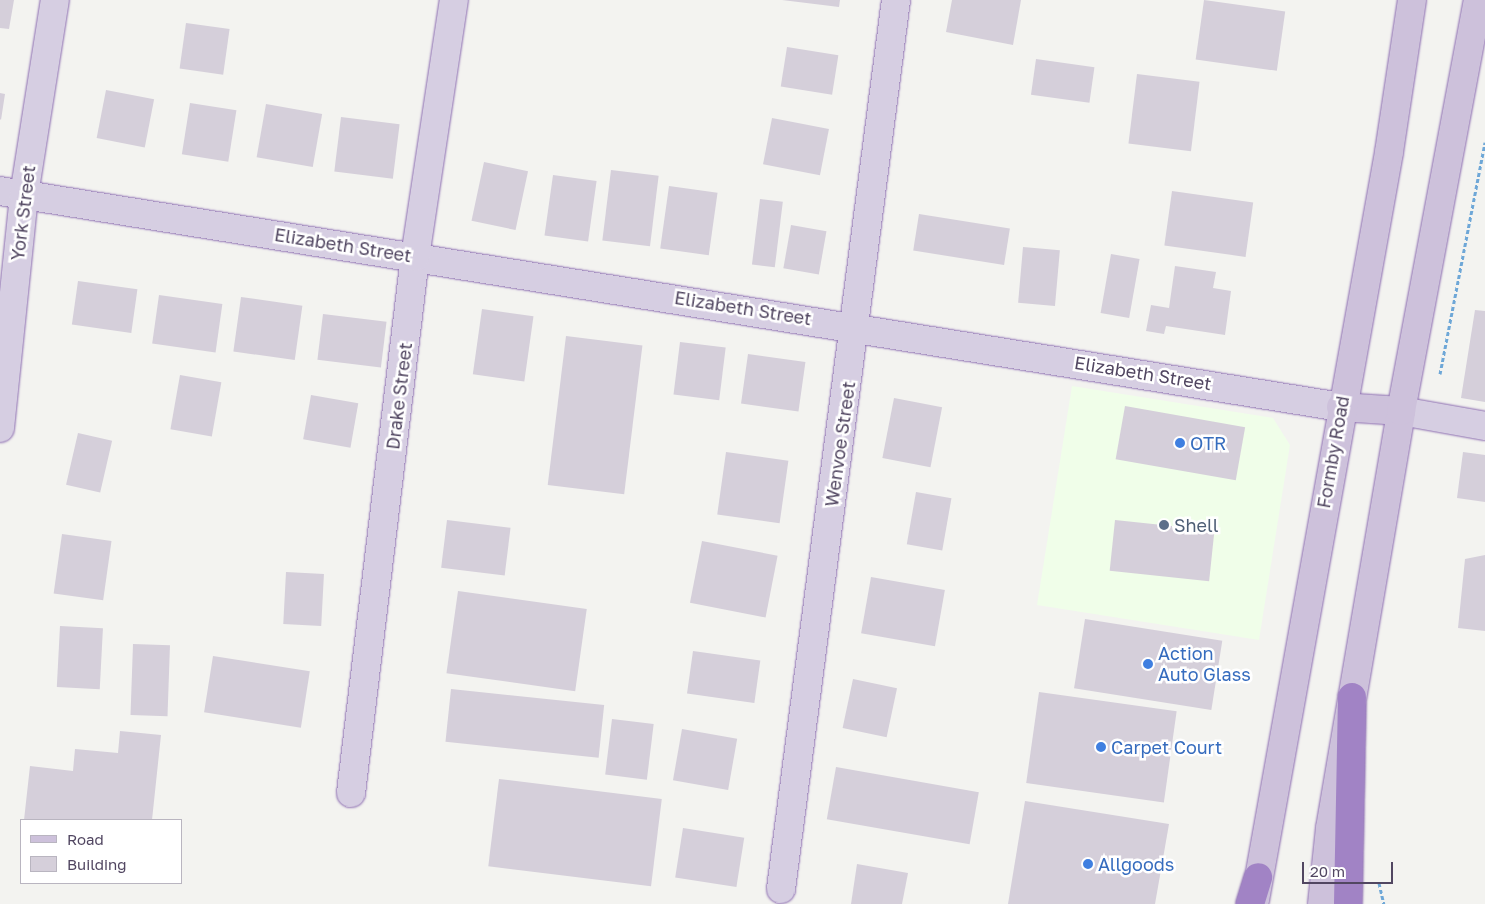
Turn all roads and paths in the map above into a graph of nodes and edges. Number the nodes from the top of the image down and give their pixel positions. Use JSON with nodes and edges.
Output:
{"nodes":[{"id":1,"x":55,"y":0,"type":"edge"},
{"id":2,"x":454,"y":0,"type":"edge"},
{"id":3,"x":896,"y":0,"type":"edge"},
{"id":4,"x":1412,"y":0,"type":"edge"},
{"id":5,"x":1478,"y":0,"type":"edge"},
{"id":6,"x":1485,"y":142,"type":"edge"},
{"id":7,"x":12,"y":193,"type":"edge"},
{"id":8,"x":415,"y":256,"type":"junction"},
{"id":9,"x":856,"y":326,"type":"junction"},
{"id":10,"x":1437,"y":378,"type":"dead end"},
{"id":11,"x":1340,"y":407,"type":"junction"},
{"id":12,"x":1401,"y":411,"type":"junction"},
{"id":13,"x":1485,"y":426,"type":"edge"},
{"id":14,"x":0,"y":428,"type":"edge"},
{"id":15,"x":1352,"y":697,"type":"junction"},
{"id":16,"x":351,"y":793,"type":"dead end"},
{"id":17,"x":1258,"y":877,"type":"junction"},
{"id":18,"x":781,"y":888,"type":"dead end"},
{"id":19,"x":1250,"y":904,"type":"edge"},
{"id":20,"x":1255,"y":904,"type":"edge"},
{"id":21,"x":1322,"y":904,"type":"edge"},
{"id":22,"x":1348,"y":904,"type":"edge"}],
"edges":[{"from":1,"to":7,"type":"street","name":"York Street"},
{"from":2,"to":8,"type":"street","name":"Drake Street"},
{"from":3,"to":9,"type":"street","name":"Wenvoe Street"},
{"from":4,"to":11,"type":"main road","name":"Formby Road"},
{"from":5,"to":12,"type":"main road"},
{"from":6,"to":10,"type":"path"},
{"from":7,"to":8,"type":"street","name":"Elizabeth Street"},
{"from":7,"to":14,"type":"street","name":"York Street"},
{"from":8,"to":9,"type":"street","name":"Elizabeth Street"},
{"from":8,"to":16,"type":"street","name":"Drake Street"},
{"from":9,"to":11,"type":"street","name":"Elizabeth Street"},
{"from":9,"to":18,"type":"street","name":"Wenvoe Street"},
{"from":11,"to":12,"type":"main road","name":"Elizabeth Street"},
{"from":11,"to":17,"type":"main road","name":"Formby Road"},
{"from":12,"to":13,"type":"street","name":"Elizabeth Street"},
{"from":12,"to":15,"type":"main road"},
{"from":15,"to":21,"type":"main road"},
{"from":15,"to":22,"type":"highway"},
{"from":17,"to":19,"type":"highway"},
{"from":17,"to":20,"type":"main road","name":"Formby Road"}]}
